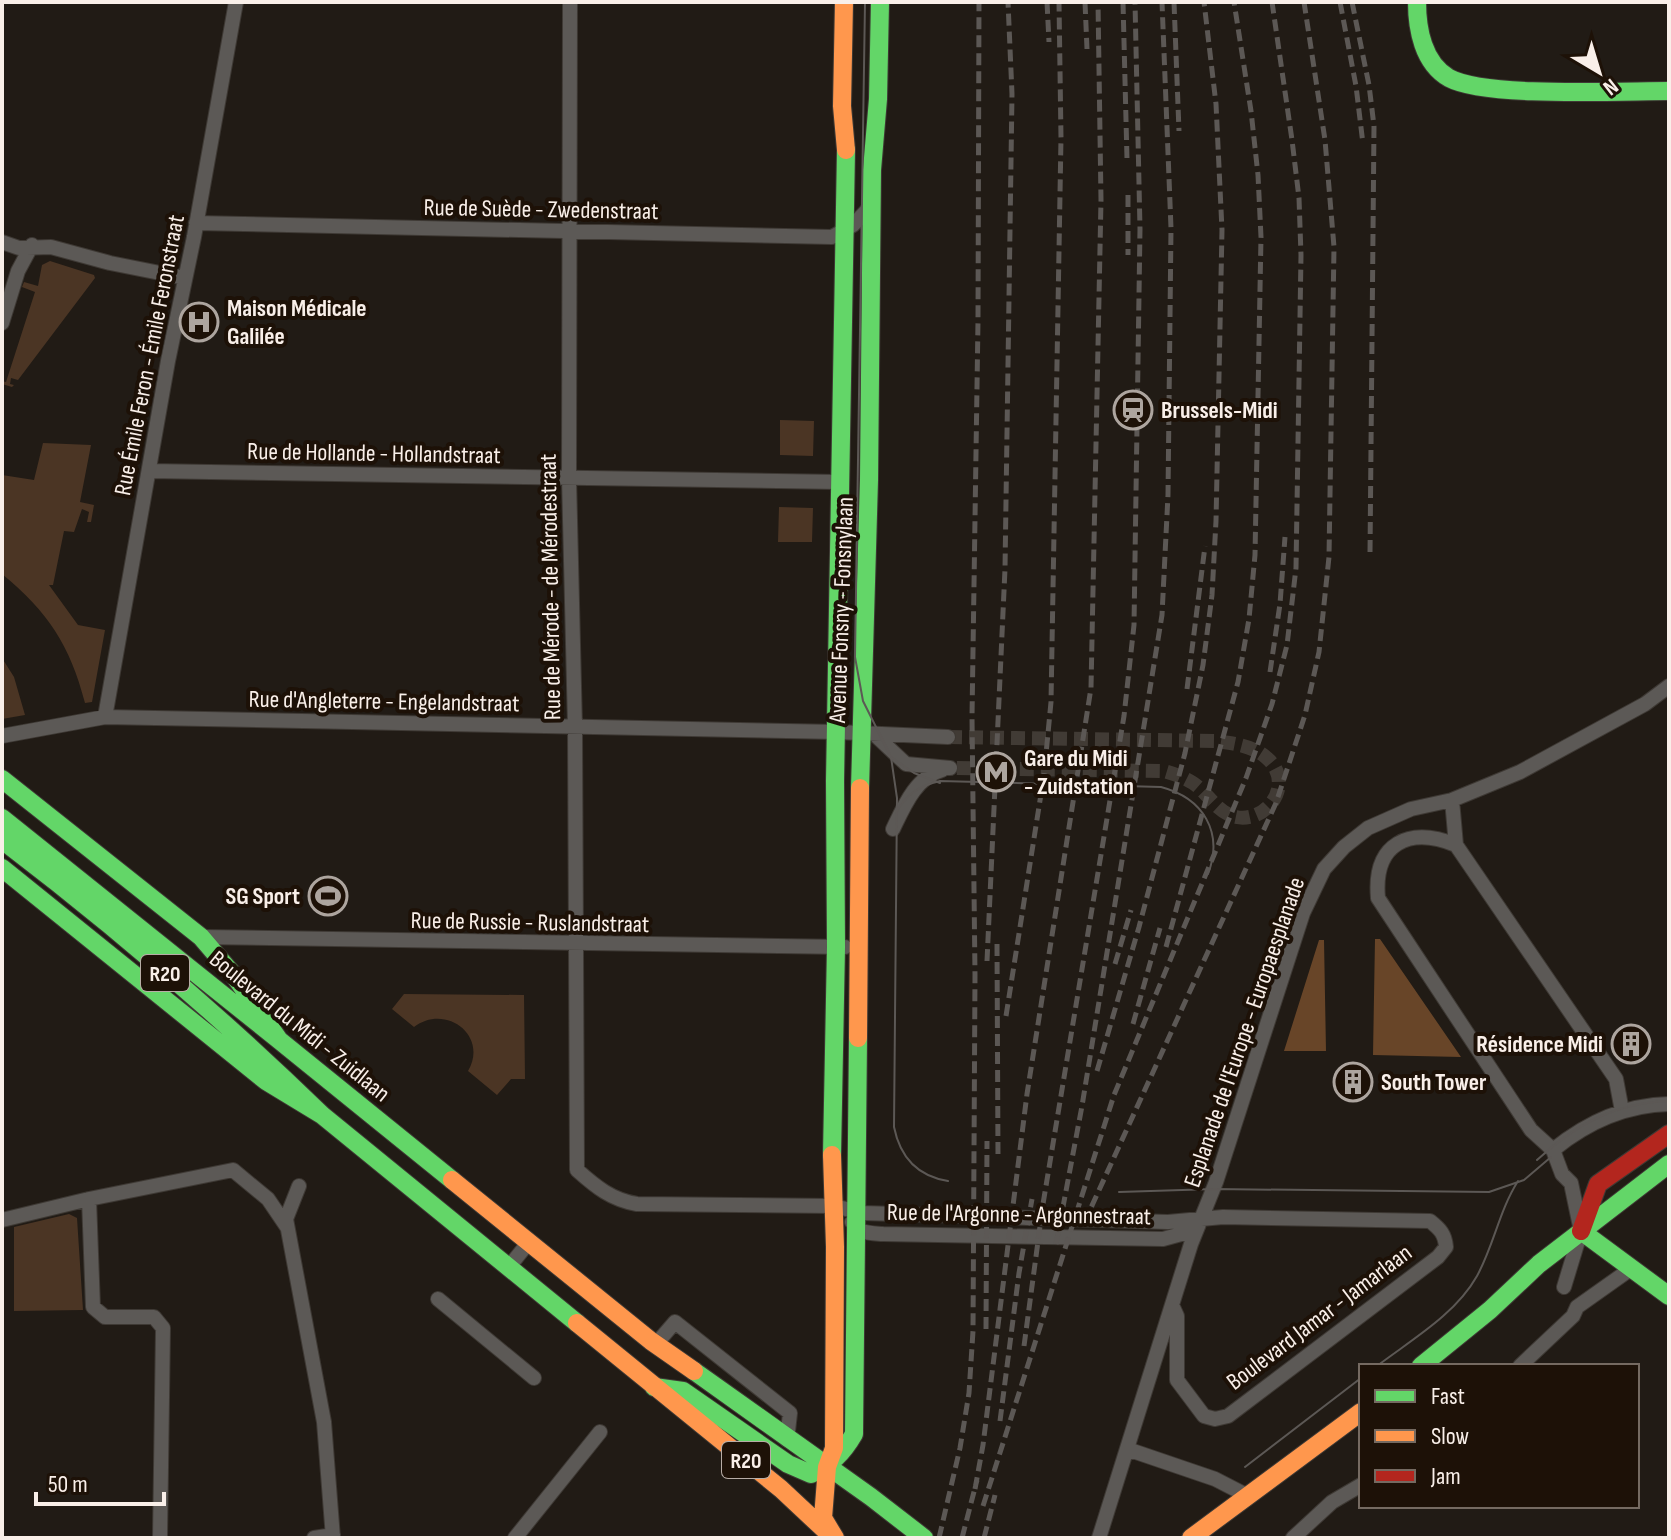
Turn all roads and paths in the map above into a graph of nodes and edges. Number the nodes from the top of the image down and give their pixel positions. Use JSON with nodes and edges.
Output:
{"nodes":[{"id":1,"x":236,"y":2,"type":"edge"},
{"id":2,"x":570,"y":2,"type":"edge"},
{"id":3,"x":844,"y":2,"type":"edge"},
{"id":4,"x":880,"y":2,"type":"edge"},
{"id":5,"x":1417,"y":2,"type":"edge"},
{"id":6,"x":1669,"y":91,"type":"edge"},
{"id":7,"x":872,"y":205,"type":"junction"},
{"id":8,"x":196,"y":223,"type":"junction"},
{"id":9,"x":571,"y":231,"type":"junction"},
{"id":10,"x":844,"y":233,"type":"junction"},
{"id":11,"x":2,"y":242,"type":"edge"},
{"id":12,"x":32,"y":245,"type":"junction"},
{"id":13,"x":185,"y":278,"type":"junction"},
{"id":14,"x":2,"y":323,"type":"edge"},
{"id":15,"x":149,"y":471,"type":"junction"},
{"id":16,"x":569,"y":478,"type":"junction"},
{"id":17,"x":839,"y":482,"type":"junction"},
{"id":18,"x":1669,"y":686,"type":"edge"},
{"id":19,"x":1669,"y":696,"type":"edge"},
{"id":20,"x":1645,"y":704,"type":"junction"},
{"id":21,"x":105,"y":717,"type":"junction"},
{"id":22,"x":575,"y":727,"type":"junction"},
{"id":23,"x":837,"y":732,"type":"junction"},
{"id":24,"x":868,"y":733,"type":"junction"},
{"id":25,"x":2,"y":736,"type":"edge"},
{"id":26,"x":948,"y":737,"type":"tunnel mouth"},
{"id":27,"x":921,"y":766,"type":"junction"},
{"id":28,"x":889,"y":771,"type":"dead end"},
{"id":29,"x":2,"y":779,"type":"edge"},
{"id":30,"x":1452,"y":800,"type":"junction"},
{"id":31,"x":2,"y":818,"type":"edge"},
{"id":32,"x":893,"y":829,"type":"dead end"},
{"id":33,"x":2,"y":840,"type":"edge"},
{"id":34,"x":1456,"y":845,"type":"junction"},
{"id":35,"x":2,"y":868,"type":"edge"},
{"id":36,"x":201,"y":937,"type":"junction"},
{"id":37,"x":574,"y":945,"type":"junction"},
{"id":38,"x":836,"y":947,"type":"junction"},
{"id":39,"x":858,"y":948,"type":"junction"},
{"id":40,"x":279,"y":1040,"type":"junction"},
{"id":41,"x":1669,"y":1104,"type":"edge"},
{"id":42,"x":1622,"y":1111,"type":"junction"},
{"id":43,"x":322,"y":1115,"type":"junction"},
{"id":44,"x":1669,"y":1134,"type":"edge"},
{"id":45,"x":1553,"y":1150,"type":"junction"},
{"id":46,"x":1669,"y":1164,"type":"edge"},
{"id":47,"x":577,"y":1170,"type":"joint"},
{"id":48,"x":299,"y":1186,"type":"dead end"},
{"id":49,"x":89,"y":1199,"type":"junction"},
{"id":50,"x":919,"y":1214,"type":"junction"},
{"id":51,"x":849,"y":1215,"type":"junction"},
{"id":52,"x":2,"y":1220,"type":"edge"},
{"id":53,"x":1201,"y":1221,"type":"junction"},
{"id":54,"x":287,"y":1227,"type":"junction"},
{"id":55,"x":1581,"y":1231,"type":"junction"},
{"id":56,"x":919,"y":1234,"type":"junction"},
{"id":57,"x":529,"y":1242,"type":"junction"},
{"id":58,"x":1438,"y":1257,"type":"joint"},
{"id":59,"x":508,"y":1268,"type":"junction"},
{"id":60,"x":1632,"y":1268,"type":"junction"},
{"id":61,"x":1564,"y":1287,"type":"dead end"},
{"id":62,"x":1669,"y":1296,"type":"edge"},
{"id":63,"x":438,"y":1299,"type":"dead end"},
{"id":64,"x":1172,"y":1305,"type":"junction"},
{"id":65,"x":656,"y":1344,"type":"junction"},
{"id":66,"x":1423,"y":1364,"type":"edge"},
{"id":67,"x":1522,"y":1364,"type":"edge"},
{"id":68,"x":534,"y":1378,"type":"dead end"},
{"id":69,"x":654,"y":1387,"type":"junction"},
{"id":70,"x":1190,"y":1399,"type":"joint"},
{"id":71,"x":1359,"y":1413,"type":"edge"},
{"id":72,"x":600,"y":1432,"type":"dead end"},
{"id":73,"x":787,"y":1440,"type":"junction"},
{"id":74,"x":1127,"y":1449,"type":"junction"},
{"id":75,"x":827,"y":1467,"type":"junction"},
{"id":76,"x":1359,"y":1486,"type":"edge"},
{"id":77,"x":1248,"y":1496,"type":"junction"},
{"id":78,"x":333,"y":1536,"type":"edge"},
{"id":79,"x":160,"y":1538,"type":"edge"},
{"id":80,"x":314,"y":1538,"type":"edge"},
{"id":81,"x":515,"y":1538,"type":"edge"},
{"id":82,"x":834,"y":1538,"type":"edge"},
{"id":83,"x":924,"y":1538,"type":"edge"},
{"id":84,"x":1099,"y":1538,"type":"edge"},
{"id":85,"x":1191,"y":1538,"type":"edge"},
{"id":86,"x":1293,"y":1538,"type":"edge"}],
"edges":[{"from":1,"to":8,"type":"street","name":"Rue Émile Feron - Émile Feronstraat"},
{"from":2,"to":9,"type":"street","name":"Rue de Mérode - de Mérodestraat"},
{"from":3,"to":10,"type":"main road","name":"Avenue Fonsny - Fonsnylaan"},
{"from":4,"to":7,"type":"main road","name":"Avenue Fonsny - Fonsnylaan"},
{"from":5,"to":6,"type":"main road"},
{"from":7,"to":10,"type":"street"},
{"from":7,"to":24,"type":"main road","name":"Avenue Fonsny - Fonsnylaan"},
{"from":8,"to":9,"type":"street","name":"Rue de Suède - Zwedenstraat"},
{"from":8,"to":13,"type":"street","name":"Rue Émile Feron - Émile Feronstraat"},
{"from":9,"to":10,"type":"street","name":"Rue de Suède - Zwedenstraat"},
{"from":9,"to":16,"type":"street","name":"Rue de Mérode - de Mérodestraat"},
{"from":10,"to":17,"type":"main road","name":"Avenue Fonsny - Fonsnylaan"},
{"from":11,"to":12,"type":"street"},
{"from":12,"to":13,"type":"street"},
{"from":12,"to":14,"type":"street"},
{"from":13,"to":15,"type":"street","name":"Rue Émile Feron - Émile Feronstraat"},
{"from":15,"to":16,"type":"street","name":"Rue de Hollande - Hollandstraat"},
{"from":15,"to":21,"type":"street","name":"Rue Émile Feron - Émile Feronstraat"},
{"from":16,"to":17,"type":"street","name":"Rue de Hollande - Hollandstraat"},
{"from":16,"to":22,"type":"street","name":"Rue de Mérode - de Mérodestraat"},
{"from":17,"to":23,"type":"main road","name":"Avenue Fonsny - Fonsnylaan"},
{"from":18,"to":20,"type":"street"},
{"from":19,"to":20,"type":"street"},
{"from":20,"to":30,"type":"street","name":"Esplanade de l'Europe - Europaesplanade"},
{"from":21,"to":22,"type":"street","name":"Rue d'Angleterre - Engelandstraat"},
{"from":21,"to":25,"type":"street","name":"Rue d'Angleterre - Engelandstraat"},
{"from":22,"to":23,"type":"street","name":"Rue d'Angleterre - Engelandstraat"},
{"from":22,"to":37,"type":"street","name":"Rue de Mérode - de Mérodestraat"},
{"from":23,"to":24,"type":"street","name":"Rue d'Angleterre - Engelandstraat"},
{"from":23,"to":38,"type":"main road","name":"Avenue Fonsny - Fonsnylaan"},
{"from":24,"to":26,"type":"street","name":"Rue d'Angleterre - Engelandstraat"},
{"from":24,"to":27,"type":"street"},
{"from":24,"to":39,"type":"main road","name":"Avenue Fonsny - Fonsnylaan"},
{"from":27,"to":28,"type":"street"},
{"from":27,"to":32,"type":"street"},
{"from":29,"to":36,"type":"main road"},
{"from":30,"to":34,"type":"street"},
{"from":30,"to":53,"type":"street","name":"Esplanade de l'Europe - Europaesplanade"},
{"from":31,"to":40,"type":"main road","name":"Boulevard du Midi - Zuidlaan","number":"R20"},
{"from":33,"to":43,"type":"main road","name":"Boulevard du Midi - Zuidlaan","number":"R20"},
{"from":34,"to":42,"type":"street"},
{"from":34,"to":45,"type":"street"},
{"from":35,"to":43,"type":"main road","name":"Boulevard du Midi - Zuidlaan","number":"R20"},
{"from":36,"to":37,"type":"street","name":"Rue de Russie - Ruslandstraat"},
{"from":36,"to":40,"type":"main road"},
{"from":37,"to":38,"type":"street","name":"Rue de Russie - Ruslandstraat"},
{"from":37,"to":47,"type":"street","name":"Rue de Mérode - de Mérodestraat"},
{"from":38,"to":39,"type":"street","name":"Rue de Russie - Ruslandstraat"},
{"from":38,"to":51,"type":"main road","name":"Avenue Fonsny - Fonsnylaan"},
{"from":39,"to":51,"type":"main road","name":"Avenue Fonsny - Fonsnylaan"},
{"from":40,"to":57,"type":"main road","name":"Boulevard du Midi - Zuidlaan","number":"R20"},
{"from":41,"to":42,"type":"street"},
{"from":42,"to":45,"type":"street"},
{"from":43,"to":59,"type":"main road","name":"Boulevard du Midi - Zuidlaan","number":"R20"},
{"from":44,"to":55,"type":"main road"},
{"from":45,"to":55,"type":"street"},
{"from":46,"to":55,"type":"main road"},
{"from":47,"to":51,"type":"street","name":"Rue de l'Argonne - Argonnestraat"},
{"from":48,"to":54,"type":"street"},
{"from":49,"to":52,"type":"street"},
{"from":49,"to":54,"type":"street"},
{"from":49,"to":79,"type":"street"},
{"from":50,"to":51,"type":"street","name":"Rue de l'Argonne - Argonnestraat"},
{"from":50,"to":53,"type":"street","name":"Rue de l'Argonne - Argonnestraat"},
{"from":50,"to":56,"type":"street"},
{"from":51,"to":56,"type":"street","name":"Rue de l'Argonne - Argonnestraat"},
{"from":51,"to":75,"type":"main road"},
{"from":51,"to":75,"type":"main road"},
{"from":53,"to":56,"type":"street","name":"Rue de l'Argonne - Argonnestraat"},
{"from":53,"to":58,"type":"street","name":"Rue de l'Argonne - Argonnestraat"},
{"from":53,"to":64,"type":"street","name":"Esplanade de l'Europe - Europaesplanade"},
{"from":54,"to":78,"type":"street"},
{"from":55,"to":60,"type":"main road"},
{"from":55,"to":61,"type":"street"},
{"from":55,"to":66,"type":"main road"},
{"from":57,"to":59,"type":"street"},
{"from":57,"to":65,"type":"main road","name":"Boulevard du Midi - Zuidlaan","number":"R20"},
{"from":58,"to":70,"type":"street","name":"Boulevard Jamar - Jamarlaan"},
{"from":59,"to":69,"type":"main road","name":"Boulevard du Midi - Zuidlaan","number":"R20"},
{"from":60,"to":62,"type":"main road"},
{"from":60,"to":67,"type":"street"},
{"from":63,"to":68,"type":"street"},
{"from":64,"to":70,"type":"street","name":"Esplanade de l'Europe - Europaesplanade"},
{"from":64,"to":74,"type":"street","name":"Esplanade de l'Europe - Europaesplanade"},
{"from":65,"to":73,"type":"main road","name":"Boulevard du Midi - Zuidlaan","number":"R20"},
{"from":65,"to":73,"type":"street"},
{"from":69,"to":75,"type":"main road","name":"Boulevard du Midi - Zuidlaan","number":"R20"},
{"from":69,"to":82,"type":"main road","name":"Boulevard du Midi - Zuidlaan","number":"R20"},
{"from":71,"to":77,"type":"main road"},
{"from":72,"to":81,"type":"street"},
{"from":73,"to":75,"type":"main road","name":"Boulevard du Midi - Zuidlaan","number":"R20"},
{"from":74,"to":77,"type":"street"},
{"from":74,"to":84,"type":"street","name":"Esplanade de l'Europe - Europaesplanade"},
{"from":75,"to":82,"type":"main road"},
{"from":75,"to":83,"type":"main road","name":"Boulevard du Midi - Zuidlaan","number":"R20"},
{"from":76,"to":86,"type":"street"},
{"from":77,"to":85,"type":"main road"},
{"from":78,"to":80,"type":"street"}]}
